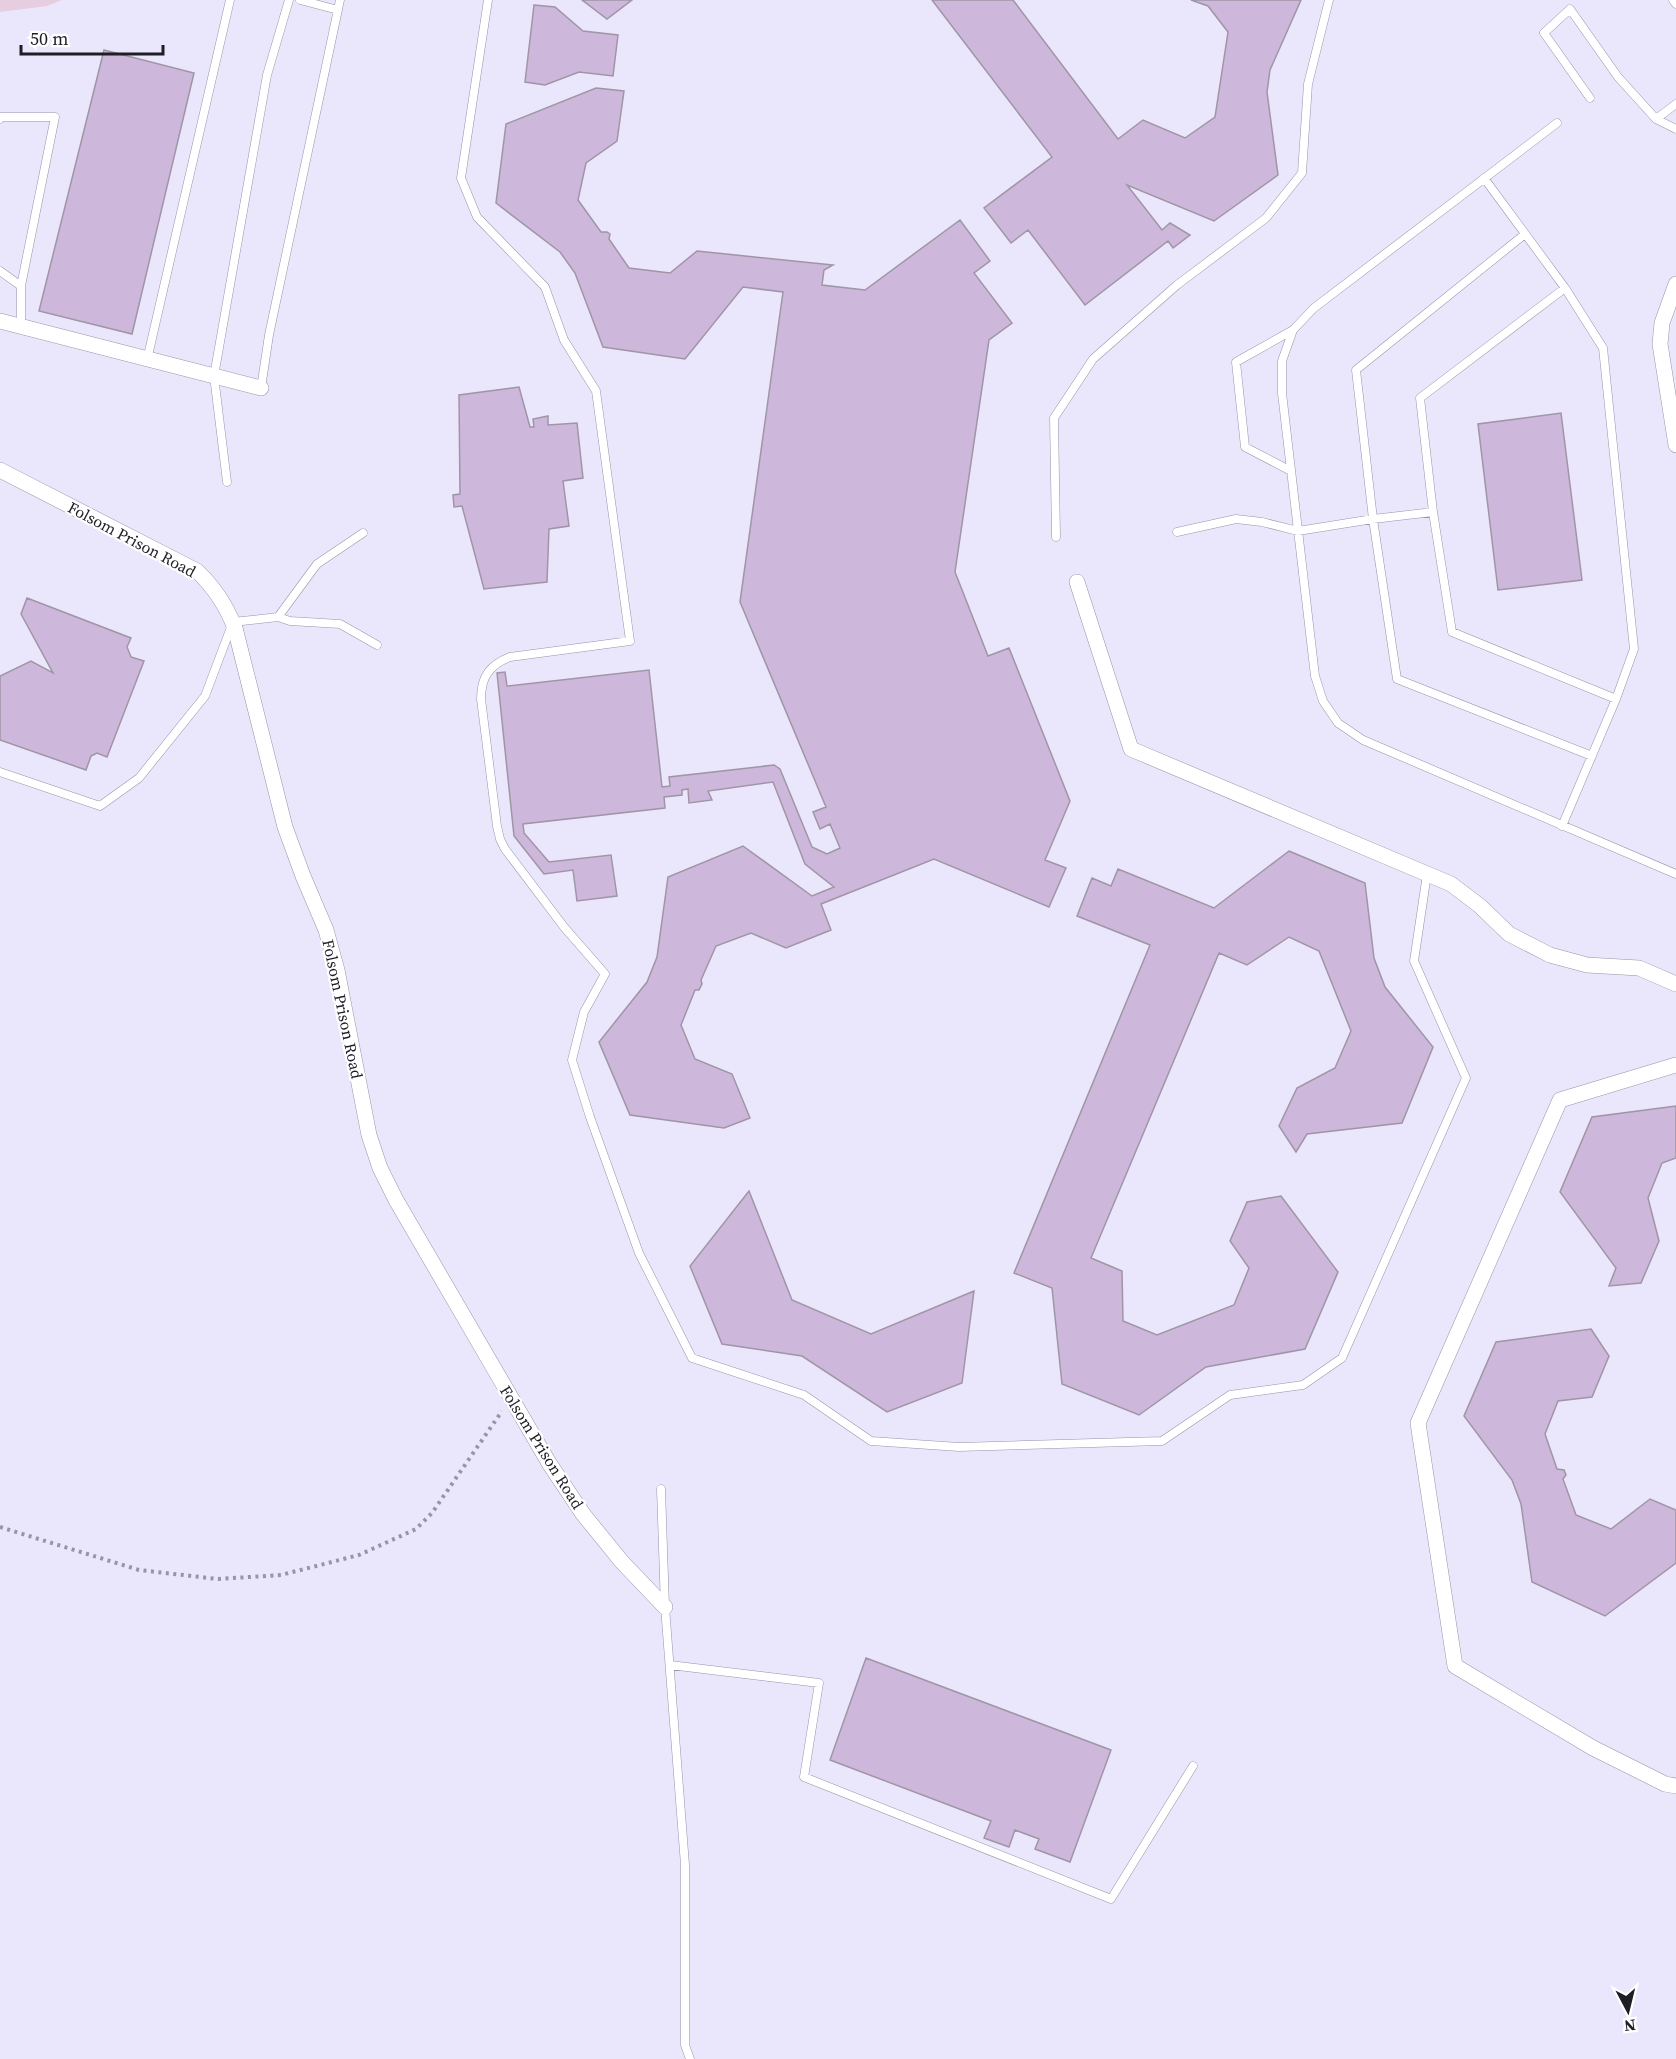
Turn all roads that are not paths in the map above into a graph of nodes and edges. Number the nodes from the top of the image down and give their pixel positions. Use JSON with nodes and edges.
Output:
{"nodes":[{"id":1,"x":230,"y":0,"type":"edge"},
{"id":2,"x":289,"y":0,"type":"edge"},
{"id":3,"x":300,"y":0,"type":"edge"},
{"id":4,"x":340,"y":0,"type":"edge"},
{"id":5,"x":488,"y":0,"type":"edge"},
{"id":6,"x":1329,"y":0,"type":"edge"},
{"id":7,"x":1673,"y":0,"type":"edge"},
{"id":8,"x":1676,"y":4,"type":"edge"},
{"id":9,"x":338,"y":10,"type":"junction"},
{"id":10,"x":1590,"y":98,"type":"dead end"},
{"id":11,"x":1676,"y":104,"type":"edge"},
{"id":12,"x":0,"y":119,"type":"edge"},
{"id":13,"x":1656,"y":119,"type":"junction"},
{"id":14,"x":1557,"y":123,"type":"dead end"},
{"id":15,"x":1676,"y":129,"type":"edge"},
{"id":16,"x":1484,"y":178,"type":"junction"},
{"id":17,"x":1525,"y":234,"type":"junction"},
{"id":18,"x":0,"y":271,"type":"edge"},
{"id":19,"x":1676,"y":284,"type":"edge"},
{"id":20,"x":21,"y":286,"type":"junction"},
{"id":21,"x":1565,"y":288,"type":"junction"},
{"id":22,"x":0,"y":321,"type":"edge"},
{"id":23,"x":1669,"y":327,"type":"edge"},
{"id":24,"x":21,"y":328,"type":"junction"},
{"id":25,"x":1293,"y":330,"type":"junction"},
{"id":26,"x":147,"y":360,"type":"junction"},
{"id":27,"x":214,"y":376,"type":"junction"},
{"id":28,"x":261,"y":388,"type":"joint"},
{"id":29,"x":1676,"y":446,"type":"edge"},
{"id":30,"x":0,"y":470,"type":"edge"},
{"id":31,"x":1291,"y":471,"type":"junction"},
{"id":32,"x":227,"y":482,"type":"dead end"},
{"id":33,"x":1433,"y":512,"type":"junction"},
{"id":34,"x":1373,"y":519,"type":"junction"},
{"id":35,"x":1298,"y":531,"type":"junction"},
{"id":36,"x":1177,"y":532,"type":"dead end"},
{"id":37,"x":363,"y":533,"type":"dead end"},
{"id":38,"x":1056,"y":537,"type":"dead end"},
{"id":39,"x":1077,"y":582,"type":"dead end"},
{"id":40,"x":278,"y":616,"type":"junction"},
{"id":41,"x":233,"y":622,"type":"junction"},
{"id":42,"x":377,"y":645,"type":"dead end"},
{"id":43,"x":1616,"y":699,"type":"junction"},
{"id":44,"x":1592,"y":756,"type":"junction"},
{"id":45,"x":0,"y":772,"type":"edge"},
{"id":46,"x":1562,"y":826,"type":"junction"},
{"id":47,"x":1427,"y":874,"type":"junction"},
{"id":48,"x":1676,"y":874,"type":"edge"},
{"id":49,"x":1676,"y":984,"type":"edge"},
{"id":50,"x":1676,"y":1065,"type":"edge"},
{"id":51,"x":661,"y":1489,"type":"dead end"},
{"id":52,"x":665,"y":1606,"type":"junction"},
{"id":53,"x":670,"y":1665,"type":"junction"},
{"id":54,"x":1193,"y":1766,"type":"dead end"},
{"id":55,"x":1676,"y":1786,"type":"edge"},
{"id":56,"x":690,"y":2059,"type":"edge"}],
"edges":[{"from":1,"to":26,"type":"lane"},
{"from":2,"to":27,"type":"lane"},
{"from":3,"to":9,"type":"lane"},
{"from":4,"to":9,"type":"lane"},
{"from":5,"to":47,"type":"lane"},
{"from":6,"to":38,"type":"lane"},
{"from":7,"to":8,"type":"lane"},
{"from":9,"to":28,"type":"lane"},
{"from":10,"to":13,"type":"lane"},
{"from":11,"to":13,"type":"lane"},
{"from":12,"to":20,"type":"lane"},
{"from":13,"to":15,"type":"lane"},
{"from":14,"to":16,"type":"lane"},
{"from":16,"to":17,"type":"lane"},
{"from":16,"to":25,"type":"lane"},
{"from":17,"to":21,"type":"lane"},
{"from":17,"to":34,"type":"lane"},
{"from":18,"to":20,"type":"lane"},
{"from":19,"to":23,"type":"street"},
{"from":20,"to":24,"type":"lane"},
{"from":21,"to":33,"type":"lane"},
{"from":21,"to":43,"type":"lane"},
{"from":22,"to":24,"type":"street"},
{"from":23,"to":29,"type":"street"},
{"from":24,"to":26,"type":"street"},
{"from":25,"to":31,"type":"lane"},
{"from":25,"to":31,"type":"lane"},
{"from":26,"to":27,"type":"street"},
{"from":27,"to":28,"type":"street"},
{"from":27,"to":32,"type":"lane"},
{"from":30,"to":41,"type":"street","name":"Folsom Prison Road"},
{"from":31,"to":35,"type":"lane"},
{"from":33,"to":34,"type":"lane"},
{"from":33,"to":43,"type":"lane"},
{"from":34,"to":35,"type":"lane"},
{"from":34,"to":44,"type":"lane"},
{"from":35,"to":36,"type":"lane"},
{"from":35,"to":46,"type":"lane"},
{"from":37,"to":40,"type":"lane"},
{"from":39,"to":47,"type":"street"},
{"from":40,"to":41,"type":"lane"},
{"from":40,"to":42,"type":"lane"},
{"from":41,"to":45,"type":"lane"},
{"from":41,"to":52,"type":"street","name":"Folsom Prison Road"},
{"from":43,"to":44,"type":"lane"},
{"from":44,"to":46,"type":"lane"},
{"from":46,"to":48,"type":"lane"},
{"from":47,"to":49,"type":"street"},
{"from":50,"to":55,"type":"street"},
{"from":51,"to":52,"type":"lane"},
{"from":52,"to":53,"type":"lane"},
{"from":53,"to":54,"type":"lane"},
{"from":53,"to":56,"type":"lane"}]}
